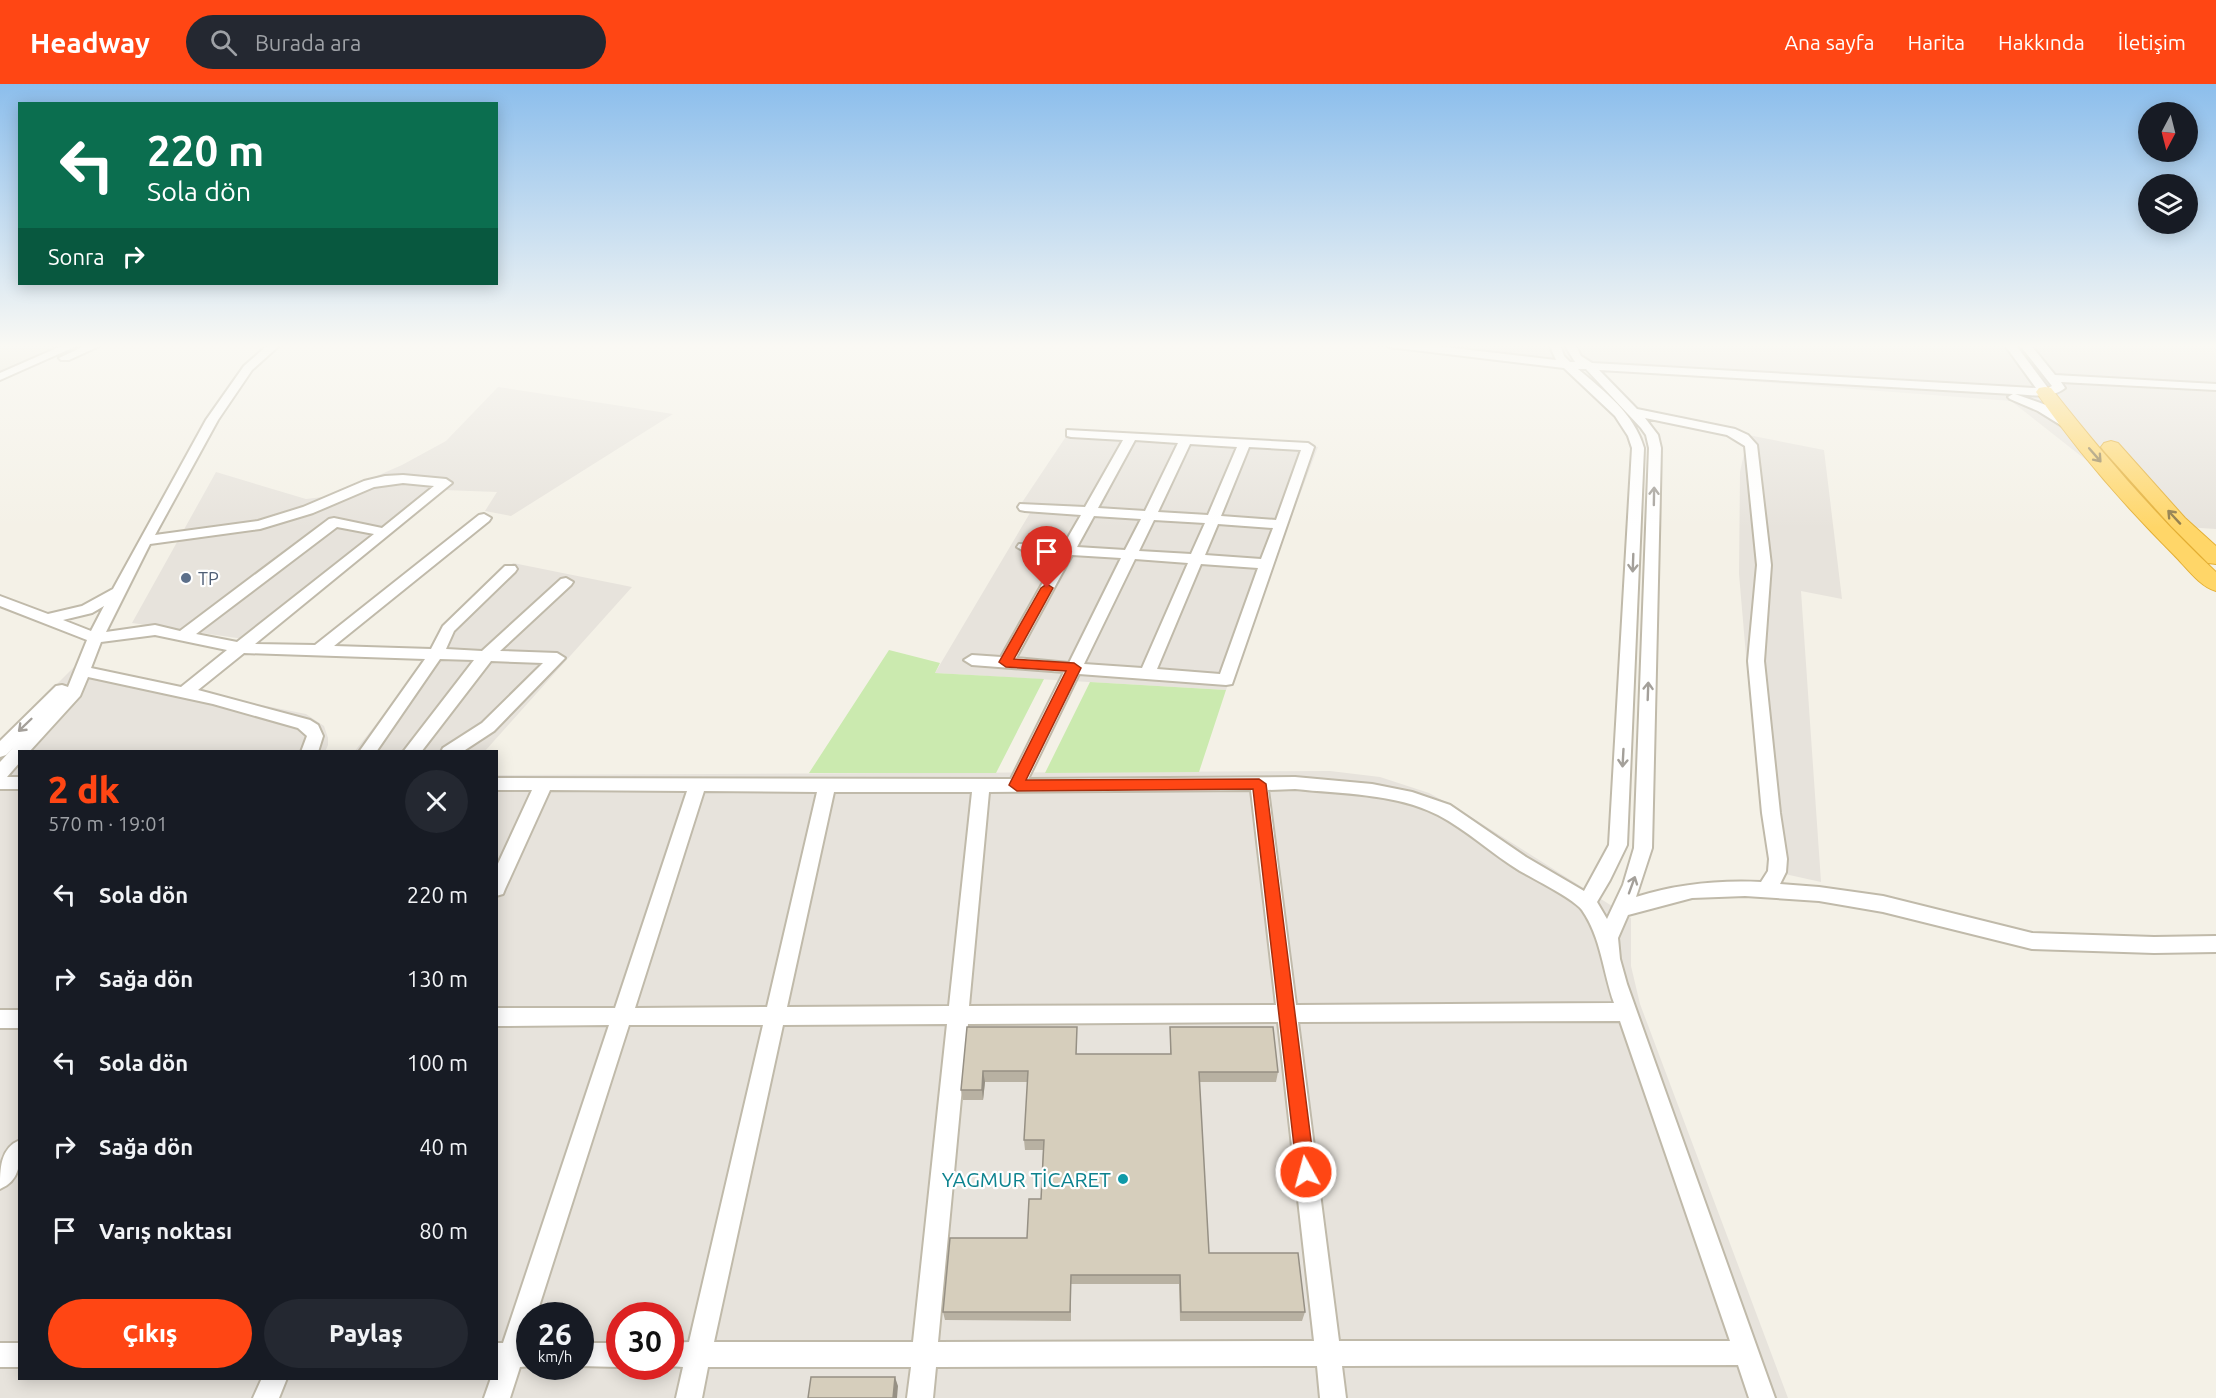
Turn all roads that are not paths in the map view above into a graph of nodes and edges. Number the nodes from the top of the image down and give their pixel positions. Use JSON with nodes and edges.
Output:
{"nodes":[{"id":1,"x":222,"y":405,"type":"edge"},
{"id":2,"x":1612,"y":405,"type":"edge"},
{"id":3,"x":1625,"y":405,"type":"edge"},
{"id":4,"x":2038,"y":405,"type":"edge"},
{"id":5,"x":2060,"y":405,"type":"edge"},
{"id":6,"x":2067,"y":405,"type":"edge"},
{"id":7,"x":1633,"y":412,"type":"junction"},
{"id":8,"x":1071,"y":433,"type":"dead end"},
{"id":9,"x":2076,"y":434,"type":"junction"},
{"id":10,"x":1131,"y":436,"type":"junction"},
{"id":11,"x":1186,"y":440,"type":"junction"},
{"id":12,"x":1245,"y":443,"type":"junction"},
{"id":13,"x":1025,"y":507,"type":"dead end"},
{"id":14,"x":1089,"y":511,"type":"junction"},
{"id":15,"x":1149,"y":515,"type":"junction"},
{"id":16,"x":484,"y":518,"type":"dead end"},
{"id":17,"x":1213,"y":519,"type":"junction"},
{"id":18,"x":1281,"y":524,"type":"junction"},
{"id":19,"x":384,"y":532,"type":"junction"},
{"id":20,"x":144,"y":540,"type":"junction"},
{"id":21,"x":1024,"y":547,"type":"dead end"},
{"id":22,"x":1068,"y":550,"type":"junction"},
{"id":23,"x":1130,"y":554,"type":"junction"},
{"id":24,"x":2216,"y":558,"type":"edge"},
{"id":25,"x":1196,"y":559,"type":"junction"},
{"id":26,"x":1267,"y":564,"type":"junction"},
{"id":27,"x":510,"y":569,"type":"dead end"},
{"id":28,"x":566,"y":582,"type":"dead end"},
{"id":29,"x":2216,"y":584,"type":"edge"},
{"id":30,"x":119,"y":591,"type":"junction"},
{"id":31,"x":0,"y":601,"type":"edge"},
{"id":32,"x":46,"y":619,"type":"junction"},
{"id":33,"x":183,"y":636,"type":"junction"},
{"id":34,"x":95,"y":638,"type":"junction"},
{"id":35,"x":240,"y":648,"type":"junction"},
{"id":36,"x":319,"y":650,"type":"junction"},
{"id":37,"x":437,"y":653,"type":"junction"},
{"id":38,"x":487,"y":655,"type":"junction"},
{"id":39,"x":972,"y":660,"type":"dead end"},
{"id":40,"x":1006,"y":662,"type":"junction"},
{"id":41,"x":1074,"y":668,"type":"junction"},
{"id":42,"x":82,"y":671,"type":"junction"},
{"id":43,"x":1148,"y":673,"type":"junction"},
{"id":44,"x":184,"y":693,"type":"junction"},
{"id":45,"x":21,"y":750,"type":"edge"},
{"id":46,"x":310,"y":750,"type":"edge"},
{"id":47,"x":368,"y":750,"type":"edge"},
{"id":48,"x":413,"y":750,"type":"edge"},
{"id":49,"x":451,"y":750,"type":"edge"},
{"id":50,"x":0,"y":751,"type":"edge"},
{"id":51,"x":18,"y":753,"type":"edge"},
{"id":52,"x":0,"y":773,"type":"edge"},
{"id":53,"x":0,"y":783,"type":"edge"},
{"id":54,"x":18,"y":783,"type":"edge"},
{"id":55,"x":498,"y":784,"type":"edge"},
{"id":56,"x":544,"y":784,"type":"junction"},
{"id":57,"x":698,"y":784,"type":"junction"},
{"id":58,"x":1259,"y":784,"type":"junction"},
{"id":59,"x":827,"y":785,"type":"junction"},
{"id":60,"x":1017,"y":785,"type":"junction"},
{"id":61,"x":981,"y":786,"type":"junction"},
{"id":62,"x":498,"y":885,"type":"edge"},
{"id":63,"x":1766,"y":890,"type":"junction"},
{"id":64,"x":1587,"y":902,"type":"junction"},
{"id":65,"x":1622,"y":909,"type":"junction"},
{"id":66,"x":1608,"y":938,"type":"junction"},
{"id":67,"x":2216,"y":944,"type":"edge"},
{"id":68,"x":1626,"y":1012,"type":"junction"},
{"id":69,"x":1287,"y":1013,"type":"junction"},
{"id":70,"x":958,"y":1015,"type":"junction"},
{"id":71,"x":622,"y":1016,"type":"junction"},
{"id":72,"x":775,"y":1016,"type":"junction"},
{"id":73,"x":498,"y":1017,"type":"edge"},
{"id":74,"x":0,"y":1019,"type":"edge"},
{"id":75,"x":18,"y":1019,"type":"edge"},
{"id":76,"x":18,"y":1153,"type":"edge"},
{"id":77,"x":0,"y":1179,"type":"edge"},
{"id":78,"x":1747,"y":1353,"type":"junction"},
{"id":79,"x":699,"y":1354,"type":"junction"},
{"id":80,"x":924,"y":1354,"type":"junction"},
{"id":81,"x":1328,"y":1354,"type":"junction"},
{"id":82,"x":0,"y":1355,"type":"edge"},
{"id":83,"x":18,"y":1355,"type":"edge"},
{"id":84,"x":512,"y":1355,"type":"edge"},
{"id":85,"x":684,"y":1355,"type":"edge"},
{"id":86,"x":274,"y":1380,"type":"edge"},
{"id":87,"x":266,"y":1398,"type":"edge"},
{"id":88,"x":497,"y":1398,"type":"edge"},
{"id":89,"x":689,"y":1398,"type":"edge"},
{"id":90,"x":920,"y":1398,"type":"edge"},
{"id":91,"x":1334,"y":1398,"type":"edge"},
{"id":92,"x":1762,"y":1398,"type":"edge"}],
"edges":[{"from":1,"to":20,"type":"street"},
{"from":2,"to":64,"type":"street","one_way":true},
{"from":3,"to":7,"type":"street"},
{"from":4,"to":9,"type":"street"},
{"from":5,"to":9,"type":"highway"},
{"from":24,"to":6,"type":"highway","one_way":true},
{"from":7,"to":63,"type":"street"},
{"from":65,"to":7,"type":"street","one_way":true},
{"from":8,"to":10,"type":"street"},
{"from":9,"to":29,"type":"highway","one_way":true},
{"from":10,"to":11,"type":"street"},
{"from":10,"to":14,"type":"street"},
{"from":11,"to":12,"type":"street"},
{"from":11,"to":15,"type":"street"},
{"from":12,"to":17,"type":"street"},
{"from":12,"to":18,"type":"street"},
{"from":13,"to":14,"type":"street"},
{"from":14,"to":15,"type":"street"},
{"from":14,"to":22,"type":"street"},
{"from":15,"to":17,"type":"street"},
{"from":15,"to":23,"type":"street"},
{"from":16,"to":36,"type":"street"},
{"from":17,"to":18,"type":"street"},
{"from":17,"to":25,"type":"street"},
{"from":18,"to":26,"type":"street"},
{"from":19,"to":20,"type":"street"},
{"from":19,"to":33,"type":"street"},
{"from":19,"to":35,"type":"street"},
{"from":20,"to":30,"type":"street"},
{"from":21,"to":22,"type":"street"},
{"from":22,"to":23,"type":"street"},
{"from":22,"to":40,"type":"street"},
{"from":23,"to":25,"type":"street"},
{"from":23,"to":41,"type":"street"},
{"from":25,"to":26,"type":"street"},
{"from":25,"to":43,"type":"street"},
{"from":26,"to":43,"type":"street"},
{"from":27,"to":37,"type":"street"},
{"from":28,"to":38,"type":"street"},
{"from":30,"to":32,"type":"street"},
{"from":30,"to":34,"type":"street"},
{"from":31,"to":32,"type":"street"},
{"from":32,"to":34,"type":"street"},
{"from":33,"to":34,"type":"street"},
{"from":33,"to":35,"type":"street"},
{"from":34,"to":42,"type":"street"},
{"from":35,"to":36,"type":"street"},
{"from":35,"to":44,"type":"street"},
{"from":36,"to":37,"type":"street"},
{"from":37,"to":38,"type":"street"},
{"from":37,"to":47,"type":"street"},
{"from":38,"to":48,"type":"street"},
{"from":38,"to":49,"type":"street"},
{"from":39,"to":40,"type":"street"},
{"from":40,"to":41,"type":"street"},
{"from":41,"to":43,"type":"street"},
{"from":41,"to":60,"type":"street"},
{"from":42,"to":44,"type":"street"},
{"from":42,"to":45,"type":"street"},
{"from":42,"to":50,"type":"street","one_way":true},
{"from":44,"to":46,"type":"street"},
{"from":51,"to":52,"type":"street"},
{"from":53,"to":54,"type":"street"},
{"from":55,"to":56,"type":"street"},
{"from":56,"to":57,"type":"street"},
{"from":56,"to":62,"type":"street"},
{"from":57,"to":59,"type":"street"},
{"from":57,"to":71,"type":"street"},
{"from":58,"to":60,"type":"street"},
{"from":58,"to":64,"type":"street"},
{"from":58,"to":69,"type":"street"},
{"from":59,"to":61,"type":"street"},
{"from":59,"to":72,"type":"street"},
{"from":60,"to":61,"type":"street"},
{"from":61,"to":70,"type":"street"},
{"from":63,"to":65,"type":"street"},
{"from":63,"to":67,"type":"street"},
{"from":64,"to":66,"type":"street"},
{"from":65,"to":66,"type":"street"},
{"from":66,"to":68,"type":"street"},
{"from":68,"to":69,"type":"street"},
{"from":68,"to":78,"type":"street"},
{"from":69,"to":70,"type":"street"},
{"from":69,"to":81,"type":"street"},
{"from":70,"to":72,"type":"street"},
{"from":70,"to":80,"type":"street"},
{"from":71,"to":72,"type":"street"},
{"from":71,"to":73,"type":"street"},
{"from":71,"to":84,"type":"street"},
{"from":72,"to":79,"type":"street"},
{"from":74,"to":75,"type":"street"},
{"from":76,"to":77,"type":"street"},
{"from":78,"to":81,"type":"street"},
{"from":78,"to":92,"type":"street"},
{"from":79,"to":80,"type":"street"},
{"from":79,"to":85,"type":"street"},
{"from":79,"to":89,"type":"street"},
{"from":80,"to":81,"type":"street"},
{"from":80,"to":90,"type":"street"},
{"from":81,"to":91,"type":"street"},
{"from":82,"to":83,"type":"street"},
{"from":84,"to":88,"type":"street"},
{"from":86,"to":87,"type":"street"}]}
